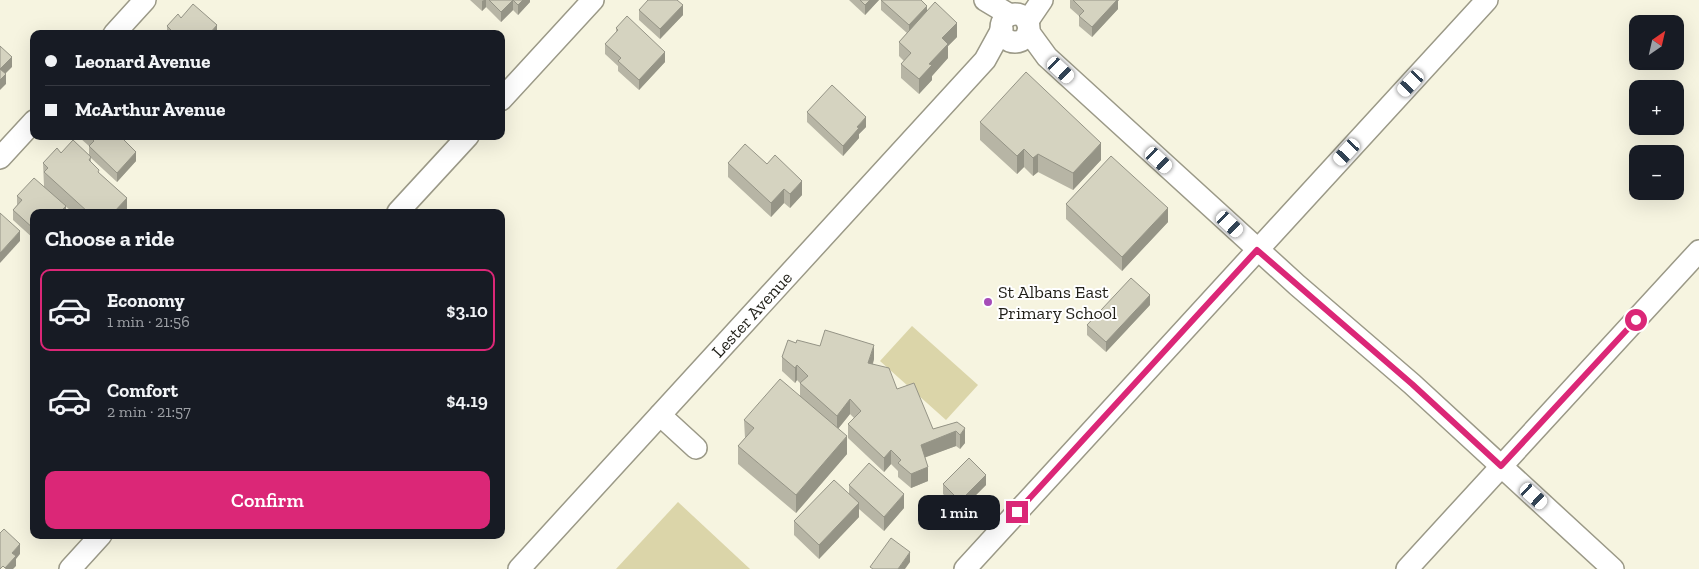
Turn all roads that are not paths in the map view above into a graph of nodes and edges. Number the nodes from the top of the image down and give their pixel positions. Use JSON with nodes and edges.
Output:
{"nodes":[{"id":1,"x":145,"y":0,"type":"edge"},
{"id":2,"x":593,"y":0,"type":"edge"},
{"id":3,"x":985,"y":0,"type":"edge"},
{"id":4,"x":1041,"y":0,"type":"edge"},
{"id":5,"x":1488,"y":0,"type":"edge"},
{"id":6,"x":1016,"y":27,"type":"junction"},
{"id":7,"x":118,"y":30,"type":"edge"},
{"id":8,"x":505,"y":96,"type":"edge"},
{"id":9,"x":30,"y":125,"type":"edge"},
{"id":10,"x":464,"y":140,"type":"edge"},
{"id":11,"x":0,"y":158,"type":"edge"},
{"id":12,"x":401,"y":209,"type":"edge"},
{"id":13,"x":1257,"y":250,"type":"junction"},
{"id":14,"x":1699,"y":251,"type":"edge"},
{"id":15,"x":660,"y":415,"type":"junction"},
{"id":16,"x":696,"y":448,"type":"dead end"},
{"id":17,"x":1501,"y":466,"type":"junction"},
{"id":18,"x":97,"y":539,"type":"edge"},
{"id":19,"x":70,"y":569,"type":"edge"},
{"id":20,"x":519,"y":569,"type":"edge"},
{"id":21,"x":965,"y":569,"type":"edge"},
{"id":22,"x":1407,"y":569,"type":"edge"},
{"id":23,"x":1613,"y":569,"type":"edge"}],
"edges":[{"from":1,"to":7,"type":"street"},
{"from":2,"to":8,"type":"street"},
{"from":3,"to":6,"type":"street"},
{"from":4,"to":6,"type":"street","name":"Lester Avenue"},
{"from":5,"to":13,"type":"street"},
{"from":6,"to":13,"type":"street"},
{"from":6,"to":15,"type":"street","name":"Lester Avenue"},
{"from":9,"to":11,"type":"street"},
{"from":10,"to":12,"type":"street"},
{"from":13,"to":17,"type":"street"},
{"from":13,"to":21,"type":"street"},
{"from":14,"to":17,"type":"street"},
{"from":15,"to":16,"type":"street"},
{"from":15,"to":20,"type":"street","name":"Lester Avenue"},
{"from":17,"to":22,"type":"street"},
{"from":17,"to":23,"type":"street"},
{"from":18,"to":19,"type":"street"}]}
